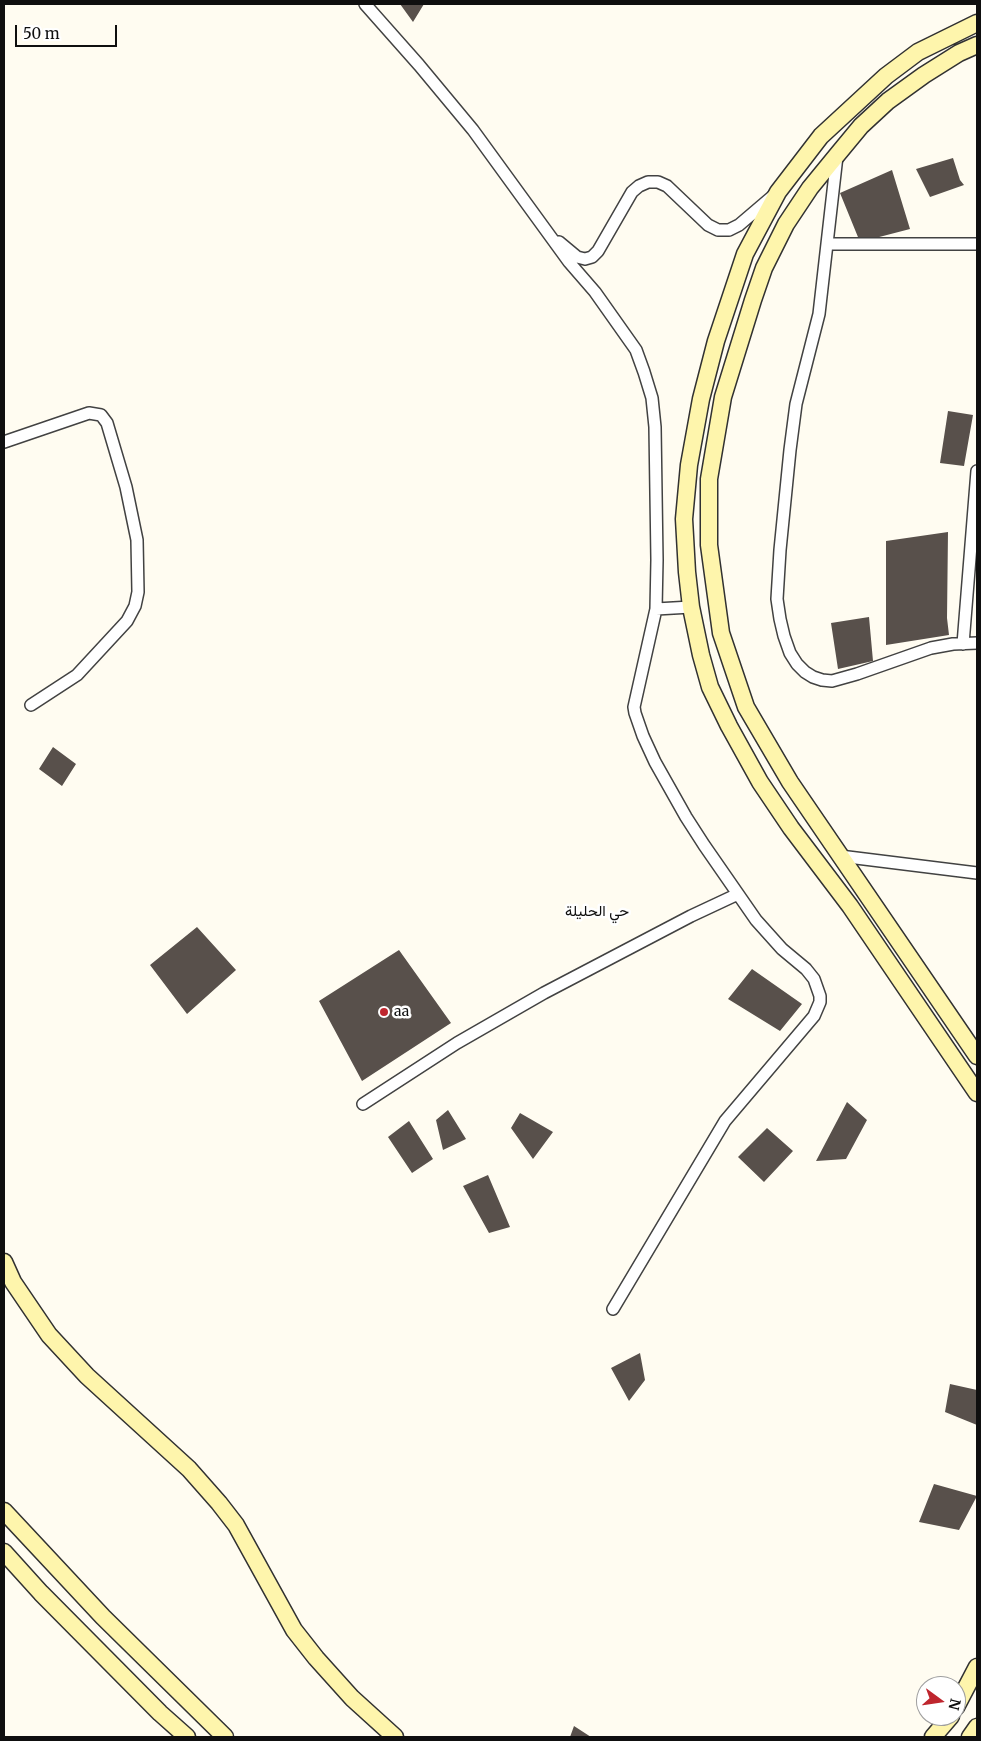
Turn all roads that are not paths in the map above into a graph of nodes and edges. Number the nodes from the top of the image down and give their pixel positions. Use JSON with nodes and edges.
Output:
{"nodes":[{"id":1,"x":365,"y":4,"type":"edge"},
{"id":2,"x":977,"y":24,"type":"edge"},
{"id":3,"x":977,"y":45,"type":"edge"},
{"id":4,"x":837,"y":155,"type":"junction"},
{"id":5,"x":778,"y":192,"type":"junction"},
{"id":6,"x":546,"y":232,"type":"junction"},
{"id":7,"x":827,"y":244,"type":"junction"},
{"id":8,"x":977,"y":244,"type":"edge"},
{"id":9,"x":4,"y":442,"type":"edge"},
{"id":10,"x":977,"y":471,"type":"edge"},
{"id":11,"x":691,"y":607,"type":"junction"},
{"id":12,"x":656,"y":609,"type":"junction"},
{"id":13,"x":977,"y":643,"type":"edge"},
{"id":14,"x":964,"y":644,"type":"junction"},
{"id":15,"x":31,"y":705,"type":"dead end"},
{"id":16,"x":840,"y":856,"type":"junction"},
{"id":17,"x":977,"y":873,"type":"edge"},
{"id":18,"x":738,"y":894,"type":"junction"},
{"id":19,"x":977,"y":1056,"type":"edge"},
{"id":20,"x":977,"y":1094,"type":"edge"},
{"id":21,"x":363,"y":1104,"type":"dead end"},
{"id":22,"x":4,"y":1262,"type":"edge"},
{"id":23,"x":613,"y":1310,"type":"dead end"},
{"id":24,"x":4,"y":1511,"type":"edge"},
{"id":25,"x":4,"y":1552,"type":"edge"},
{"id":26,"x":977,"y":1667,"type":"edge"},
{"id":27,"x":966,"y":1688,"type":"edge"},
{"id":28,"x":942,"y":1726,"type":"edge"},
{"id":29,"x":977,"y":1727,"type":"edge"},
{"id":30,"x":187,"y":1737,"type":"edge"},
{"id":31,"x":225,"y":1737,"type":"edge"},
{"id":32,"x":395,"y":1737,"type":"edge"},
{"id":33,"x":933,"y":1737,"type":"edge"},
{"id":34,"x":970,"y":1737,"type":"edge"}],
"edges":[{"from":1,"to":6,"type":"street"},
{"from":2,"to":5,"type":"main road"},
{"from":3,"to":4,"type":"main road"},
{"from":4,"to":7,"type":"street"},
{"from":4,"to":16,"type":"main road"},
{"from":5,"to":6,"type":"street"},
{"from":5,"to":11,"type":"main road"},
{"from":6,"to":12,"type":"street"},
{"from":7,"to":8,"type":"street"},
{"from":7,"to":14,"type":"street"},
{"from":9,"to":15,"type":"street"},
{"from":10,"to":14,"type":"street"},
{"from":11,"to":12,"type":"street"},
{"from":11,"to":20,"type":"main road"},
{"from":12,"to":18,"type":"street"},
{"from":13,"to":14,"type":"street"},
{"from":16,"to":17,"type":"street"},
{"from":16,"to":19,"type":"main road"},
{"from":18,"to":21,"type":"street"},
{"from":18,"to":23,"type":"street"},
{"from":22,"to":32,"type":"main road"},
{"from":24,"to":31,"type":"main road"},
{"from":25,"to":30,"type":"main road"},
{"from":26,"to":27,"type":"main road"},
{"from":28,"to":33,"type":"main road"},
{"from":29,"to":34,"type":"main road"}]}
